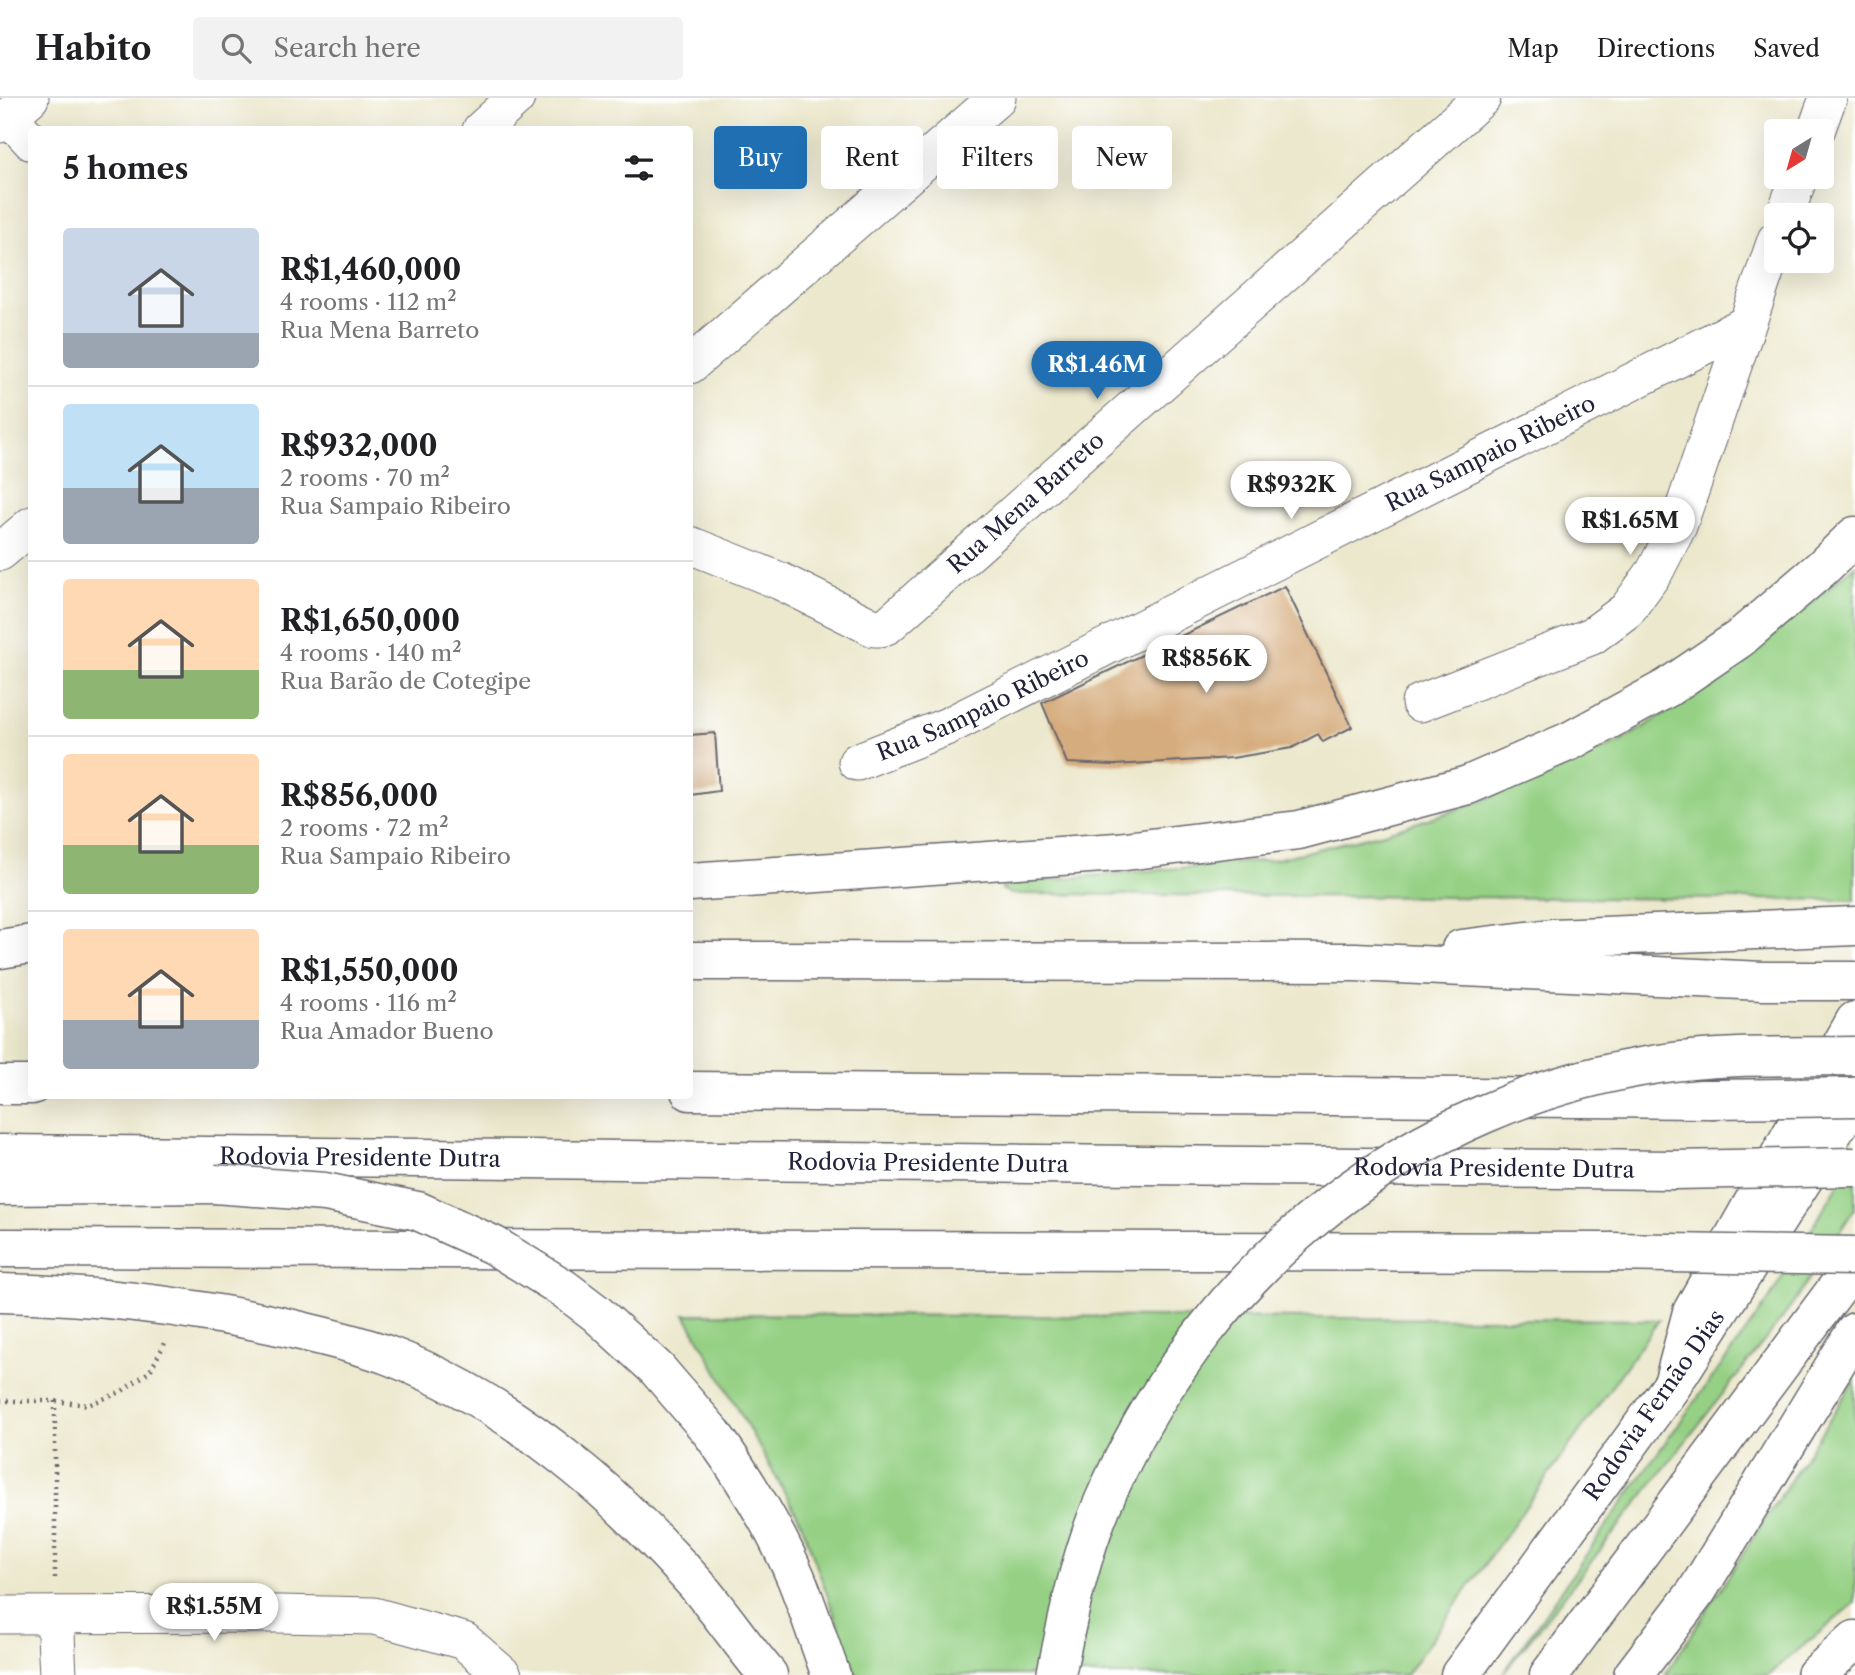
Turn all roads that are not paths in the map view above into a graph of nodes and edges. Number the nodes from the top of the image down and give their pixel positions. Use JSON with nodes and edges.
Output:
{"nodes":[{"id":1,"x":516,"y":98,"type":"edge"},
{"id":2,"x":998,"y":98,"type":"edge"},
{"id":3,"x":1482,"y":98,"type":"edge"},
{"id":4,"x":1828,"y":98,"type":"edge"},
{"id":5,"x":1820,"y":119,"type":"edge"},
{"id":6,"x":485,"y":126,"type":"edge"},
{"id":7,"x":1764,"y":273,"type":"edge"},
{"id":8,"x":1745,"y":325,"type":"junction"},
{"id":9,"x":693,"y":362,"type":"edge"},
{"id":10,"x":28,"y":528,"type":"edge"},
{"id":11,"x":1855,"y":536,"type":"edge"},
{"id":12,"x":693,"y":546,"type":"edge"},
{"id":13,"x":0,"y":552,"type":"edge"},
{"id":14,"x":1420,"y":703,"type":"dead end"},
{"id":15,"x":857,"y":762,"type":"dead end"},
{"id":16,"x":693,"y":882,"type":"edge"},
{"id":17,"x":1855,"y":926,"type":"edge"},
{"id":18,"x":28,"y":945,"type":"edge"},
{"id":19,"x":0,"y":949,"type":"edge"},
{"id":20,"x":0,"y":961,"type":"edge"},
{"id":21,"x":28,"y":961,"type":"edge"},
{"id":22,"x":693,"y":961,"type":"edge"},
{"id":23,"x":1354,"y":962,"type":"junction"},
{"id":24,"x":1855,"y":981,"type":"edge"},
{"id":25,"x":1855,"y":1021,"type":"edge"},
{"id":26,"x":1855,"y":1056,"type":"edge"},
{"id":27,"x":0,"y":1085,"type":"edge"},
{"id":28,"x":28,"y":1085,"type":"edge"},
{"id":29,"x":693,"y":1091,"type":"edge"},
{"id":30,"x":1849,"y":1108,"type":"edge"},
{"id":31,"x":0,"y":1154,"type":"edge"},
{"id":32,"x":1855,"y":1167,"type":"edge"},
{"id":33,"x":0,"y":1186,"type":"edge"},
{"id":34,"x":0,"y":1248,"type":"edge"},
{"id":35,"x":1855,"y":1256,"type":"edge"},
{"id":36,"x":1855,"y":1264,"type":"edge"},
{"id":37,"x":0,"y":1293,"type":"edge"},
{"id":38,"x":1855,"y":1332,"type":"edge"},
{"id":39,"x":1673,"y":1384,"type":"junction"},
{"id":40,"x":0,"y":1615,"type":"edge"},
{"id":41,"x":55,"y":1615,"type":"junction"},
{"id":42,"x":1855,"y":1640,"type":"edge"},
{"id":43,"x":757,"y":1667,"type":"edge"},
{"id":44,"x":58,"y":1675,"type":"edge"},
{"id":45,"x":503,"y":1675,"type":"edge"},
{"id":46,"x":831,"y":1675,"type":"edge"},
{"id":47,"x":1056,"y":1675,"type":"edge"},
{"id":48,"x":1460,"y":1675,"type":"edge"},
{"id":49,"x":1549,"y":1675,"type":"edge"},
{"id":50,"x":1633,"y":1675,"type":"edge"},
{"id":51,"x":1816,"y":1675,"type":"edge"}],
"edges":[{"from":1,"to":6,"type":"street"},
{"from":2,"to":9,"type":"street"},
{"from":3,"to":12,"type":"street","name":"Rua Mena Barreto"},
{"from":4,"to":5,"type":"street"},
{"from":7,"to":8,"type":"street"},
{"from":8,"to":14,"type":"street"},
{"from":8,"to":15,"type":"street","name":"Rua Sampaio Ribeiro"},
{"from":10,"to":13,"type":"street"},
{"from":11,"to":16,"type":"highway"},
{"from":17,"to":23,"type":"highway"},
{"from":18,"to":19,"type":"highway"},
{"from":20,"to":21,"type":"highway"},
{"from":22,"to":23,"type":"highway"},
{"from":23,"to":24,"type":"highway"},
{"from":25,"to":39,"type":"highway"},
{"from":26,"to":47,"type":"highway","bridge":true},
{"from":27,"to":28,"type":"highway"},
{"from":29,"to":30,"type":"highway","bridge":true},
{"from":30,"to":39,"type":"highway","name":"Rodovia Fernão Dias"},
{"from":31,"to":32,"type":"highway","name":"Rodovia Presidente Dutra","bridge":true},
{"from":33,"to":46,"type":"highway","bridge":true},
{"from":34,"to":35,"type":"highway","bridge":true},
{"from":36,"to":49,"type":"highway"},
{"from":37,"to":43,"type":"highway"},
{"from":38,"to":50,"type":"highway"},
{"from":39,"to":48,"type":"highway","name":"Rodovia Fernão Dias"},
{"from":40,"to":41,"type":"street"},
{"from":41,"to":44,"type":"street"},
{"from":41,"to":45,"type":"street"},
{"from":42,"to":51,"type":"highway"}]}
